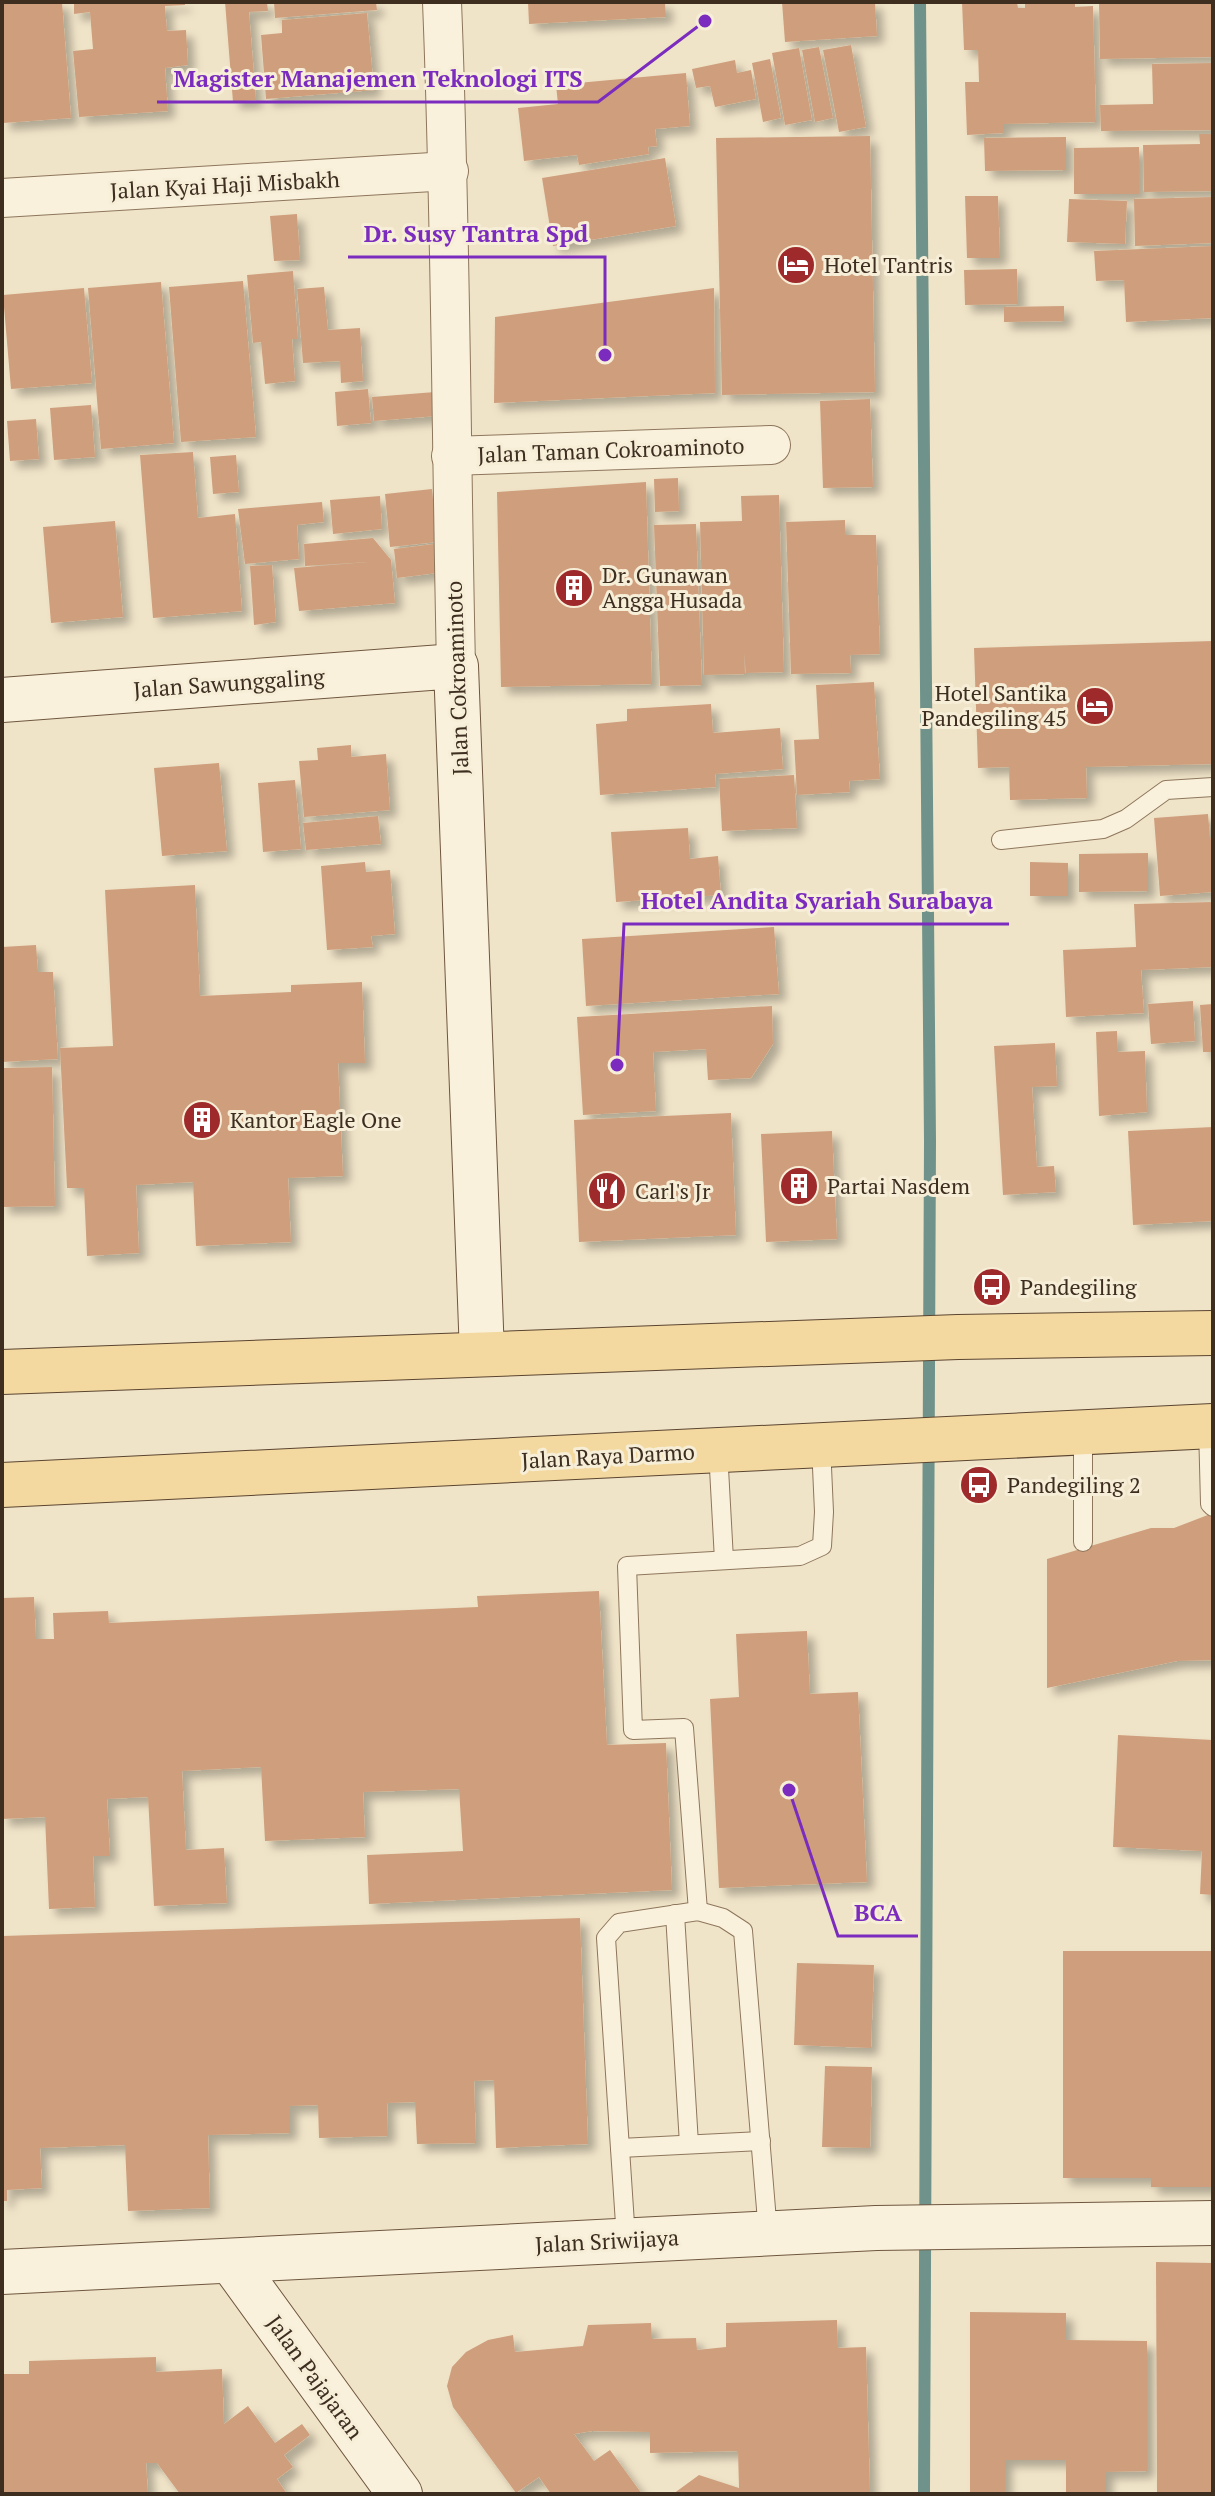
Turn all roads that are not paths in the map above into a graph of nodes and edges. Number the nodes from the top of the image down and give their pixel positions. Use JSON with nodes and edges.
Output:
{"nodes":[{"id":1,"x":442,"y":2,"type":"edge"},
{"id":2,"x":449,"y":171,"type":"junction"},
{"id":3,"x":2,"y":198,"type":"edge"},
{"id":4,"x":771,"y":445,"type":"dead end"},
{"id":5,"x":451,"y":456,"type":"junction"},
{"id":6,"x":456,"y":666,"type":"junction"},
{"id":7,"x":2,"y":700,"type":"edge"},
{"id":8,"x":1213,"y":787,"type":"edge"},
{"id":9,"x":1001,"y":840,"type":"dead end"},
{"id":10,"x":1213,"y":1333,"type":"edge"},
{"id":11,"x":482,"y":1354,"type":"junction"},
{"id":12,"x":2,"y":1372,"type":"edge"},
{"id":13,"x":1210,"y":1426,"type":"edge"},
{"id":14,"x":1083,"y":1432,"type":"junction"},
{"id":15,"x":838,"y":1444,"type":"junction"},
{"id":16,"x":718,"y":1450,"type":"junction"},
{"id":17,"x":2,"y":1485,"type":"edge"},
{"id":18,"x":1213,"y":1507,"type":"edge"},
{"id":19,"x":1083,"y":1542,"type":"dead end"},
{"id":20,"x":724,"y":1560,"type":"junction"},
{"id":21,"x":698,"y":1911,"type":"junction"},
{"id":22,"x":675,"y":1914,"type":"junction"},
{"id":23,"x":761,"y":2141,"type":"junction"},
{"id":24,"x":689,"y":2144,"type":"junction"},
{"id":25,"x":620,"y":2148,"type":"junction"},
{"id":26,"x":1213,"y":2223,"type":"edge"},
{"id":27,"x":768,"y":2233,"type":"junction"},
{"id":28,"x":626,"y":2239,"type":"junction"},
{"id":29,"x":231,"y":2261,"type":"junction"},
{"id":30,"x":2,"y":2272,"type":"edge"},
{"id":31,"x":400,"y":2494,"type":"edge"}],
"edges":[{"from":1,"to":2,"type":"street","name":"Jalan Cokroaminoto"},
{"from":2,"to":3,"type":"street","name":"Jalan Kyai Haji Misbakh"},
{"from":2,"to":5,"type":"street","name":"Jalan Cokroaminoto"},
{"from":4,"to":5,"type":"street","name":"Jalan Taman Cokroaminoto"},
{"from":5,"to":6,"type":"street","name":"Jalan Cokroaminoto"},
{"from":6,"to":7,"type":"street","name":"Jalan Sawunggaling"},
{"from":6,"to":11,"type":"street","name":"Jalan Cokroaminoto"},
{"from":8,"to":9,"type":"lane"},
{"from":10,"to":11,"type":"main road"},
{"from":11,"to":12,"type":"main road"},
{"from":13,"to":14,"type":"main road","name":"Jalan Raya Darmo"},
{"from":13,"to":18,"type":"lane"},
{"from":14,"to":15,"type":"main road","name":"Jalan Raya Darmo"},
{"from":14,"to":19,"type":"lane"},
{"from":15,"to":16,"type":"main road","name":"Jalan Raya Darmo"},
{"from":15,"to":20,"type":"lane"},
{"from":16,"to":17,"type":"main road","name":"Jalan Raya Darmo"},
{"from":16,"to":20,"type":"lane"},
{"from":20,"to":21,"type":"lane"},
{"from":21,"to":22,"type":"lane"},
{"from":21,"to":23,"type":"lane"},
{"from":22,"to":24,"type":"lane"},
{"from":22,"to":25,"type":"lane"},
{"from":23,"to":24,"type":"lane"},
{"from":23,"to":27,"type":"lane"},
{"from":24,"to":25,"type":"lane"},
{"from":25,"to":28,"type":"lane"},
{"from":26,"to":27,"type":"street","name":"Jalan Sriwijaya"},
{"from":27,"to":28,"type":"street","name":"Jalan Sriwijaya"},
{"from":28,"to":29,"type":"street","name":"Jalan Sriwijaya"},
{"from":29,"to":30,"type":"street","name":"Jalan Sriwijaya"},
{"from":29,"to":31,"type":"street","name":"Jalan Pajajaran"}]}
